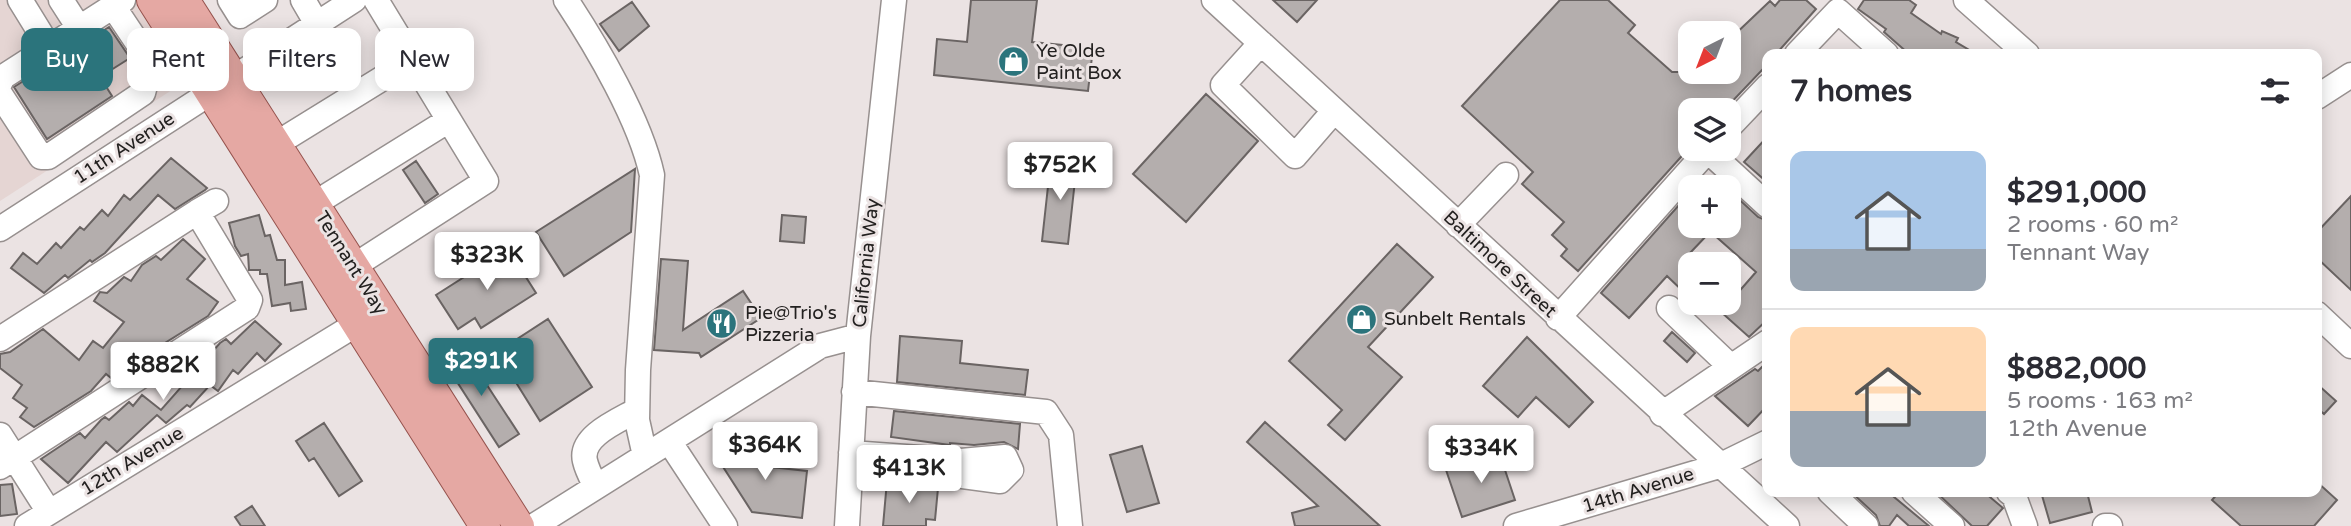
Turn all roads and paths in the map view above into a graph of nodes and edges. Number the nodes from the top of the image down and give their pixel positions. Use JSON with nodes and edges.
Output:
{"nodes":[{"id":1,"x":20,"y":0,"type":"edge"},
{"id":2,"x":61,"y":0,"type":"edge"},
{"id":3,"x":152,"y":0,"type":"edge"},
{"id":4,"x":221,"y":0,"type":"edge"},
{"id":5,"x":230,"y":0,"type":"edge"},
{"id":6,"x":265,"y":0,"type":"edge"},
{"id":7,"x":303,"y":0,"type":"edge"},
{"id":8,"x":354,"y":0,"type":"edge"},
{"id":9,"x":376,"y":0,"type":"edge"},
{"id":10,"x":566,"y":0,"type":"edge"},
{"id":11,"x":894,"y":0,"type":"edge"},
{"id":12,"x":1214,"y":0,"type":"edge"},
{"id":13,"x":1966,"y":0,"type":"edge"},
{"id":14,"x":109,"y":4,"type":"edge"},
{"id":15,"x":189,"y":8,"type":"edge"},
{"id":16,"x":317,"y":24,"type":"junction"},
{"id":17,"x":37,"y":28,"type":"edge"},
{"id":18,"x":79,"y":28,"type":"joint"},
{"id":19,"x":175,"y":28,"type":"edge"},
{"id":20,"x":197,"y":28,"type":"edge"},
{"id":21,"x":393,"y":28,"type":"edge"},
{"id":22,"x":1261,"y":43,"type":"junction"},
{"id":23,"x":1802,"y":49,"type":"edge"},
{"id":24,"x":1880,"y":49,"type":"edge"},
{"id":25,"x":2021,"y":49,"type":"edge"},
{"id":26,"x":21,"y":65,"type":"edge"},
{"id":27,"x":2351,"y":75,"type":"edge"},
{"id":28,"x":229,"y":80,"type":"edge"},
{"id":29,"x":0,"y":83,"type":"edge"},
{"id":30,"x":375,"y":83,"type":"edge"},
{"id":31,"x":212,"y":91,"type":"edge"},
{"id":32,"x":225,"y":91,"type":"edge"},
{"id":33,"x":227,"y":91,"type":"edge"},
{"id":34,"x":431,"y":91,"type":"edge"},
{"id":35,"x":1762,"y":92,"type":"edge"},
{"id":36,"x":0,"y":93,"type":"edge"},
{"id":37,"x":2322,"y":94,"type":"edge"},
{"id":38,"x":1334,"y":111,"type":"junction"},
{"id":39,"x":1741,"y":114,"type":"edge"},
{"id":40,"x":449,"y":120,"type":"junction"},
{"id":41,"x":276,"y":144,"type":"junction"},
{"id":42,"x":1698,"y":161,"type":"edge"},
{"id":43,"x":1720,"y":161,"type":"edge"},
{"id":44,"x":1506,"y":175,"type":"dead end"},
{"id":45,"x":1762,"y":200,"type":"edge"},
{"id":46,"x":314,"y":204,"type":"junction"},
{"id":47,"x":1458,"y":225,"type":"junction"},
{"id":48,"x":0,"y":228,"type":"edge"},
{"id":49,"x":354,"y":266,"type":"junction"},
{"id":50,"x":1669,"y":308,"type":"dead end"},
{"id":51,"x":369,"y":317,"type":"junction"},
{"id":52,"x":1558,"y":318,"type":"junction"},
{"id":53,"x":2322,"y":319,"type":"edge"},
{"id":54,"x":858,"y":336,"type":"junction"},
{"id":55,"x":0,"y":339,"type":"edge"},
{"id":56,"x":1762,"y":346,"type":"edge"},
{"id":57,"x":2351,"y":346,"type":"edge"},
{"id":58,"x":1731,"y":367,"type":"junction"},
{"id":59,"x":854,"y":392,"type":"junction"},
{"id":60,"x":637,"y":410,"type":"junction"},
{"id":61,"x":1662,"y":414,"type":"junction"},
{"id":62,"x":0,"y":435,"type":"edge"},
{"id":63,"x":669,"y":441,"type":"junction"},
{"id":64,"x":1762,"y":445,"type":"edge"},
{"id":65,"x":645,"y":456,"type":"junction"},
{"id":66,"x":851,"y":457,"type":"junction"},
{"id":67,"x":7,"y":463,"type":"edge"},
{"id":68,"x":1718,"y":466,"type":"junction"},
{"id":69,"x":596,"y":487,"type":"junction"},
{"id":70,"x":1835,"y":497,"type":"edge"},
{"id":71,"x":1920,"y":497,"type":"edge"},
{"id":72,"x":2011,"y":497,"type":"edge"},
{"id":73,"x":49,"y":512,"type":"junction"},
{"id":74,"x":27,"y":526,"type":"edge"},
{"id":75,"x":485,"y":526,"type":"edge"},
{"id":76,"x":519,"y":526,"type":"edge"},
{"id":77,"x":534,"y":526,"type":"edge"},
{"id":78,"x":725,"y":526,"type":"edge"},
{"id":79,"x":847,"y":526,"type":"edge"},
{"id":80,"x":1070,"y":526,"type":"edge"},
{"id":81,"x":1516,"y":526,"type":"edge"},
{"id":82,"x":1787,"y":526,"type":"edge"},
{"id":83,"x":1866,"y":526,"type":"edge"},
{"id":84,"x":1952,"y":526,"type":"edge"},
{"id":85,"x":2025,"y":526,"type":"edge"}],
"edges":[{"from":1,"to":17,"type":"street"},
{"from":2,"to":18,"type":"street"},
{"from":3,"to":19,"type":"main road","name":"Tennant Way"},
{"from":4,"to":15,"type":"street"},
{"from":5,"to":6,"type":"street"},
{"from":7,"to":16,"type":"street"},
{"from":8,"to":16,"type":"street","name":"11th Avenue"},
{"from":9,"to":21,"type":"street"},
{"from":10,"to":60,"type":"street"},
{"from":11,"to":54,"type":"street","name":"California Way"},
{"from":12,"to":22,"type":"street","name":"Baltimore Street"},
{"from":13,"to":25,"type":"street"},
{"from":14,"to":18,"type":"street"},
{"from":14,"to":36,"type":"street"},
{"from":15,"to":20,"type":"main road","name":"Tennant Way"},
{"from":16,"to":28,"type":"street","name":"11th Avenue"},
{"from":22,"to":38,"type":"street","name":"Baltimore Street"},
{"from":22,"to":38,"type":"street"},
{"from":23,"to":24,"type":"street"},
{"from":26,"to":29,"type":"street"},
{"from":27,"to":37,"type":"street"},
{"from":30,"to":41,"type":"street"},
{"from":31,"to":48,"type":"street","name":"11th Avenue"},
{"from":32,"to":51,"type":"main road","name":"Tennant Way"},
{"from":33,"to":41,"type":"main road","name":"Tennant Way"},
{"from":34,"to":40,"type":"street"},
{"from":35,"to":39,"type":"street"},
{"from":38,"to":47,"type":"street","name":"Baltimore Street"},
{"from":40,"to":46,"type":"street"},
{"from":40,"to":49,"type":"street"},
{"from":41,"to":46,"type":"main road","name":"Tennant Way"},
{"from":42,"to":52,"type":"street"},
{"from":43,"to":45,"type":"street"},
{"from":44,"to":47,"type":"street"},
{"from":46,"to":49,"type":"main road","name":"Tennant Way"},
{"from":47,"to":52,"type":"street","name":"Baltimore Street"},
{"from":49,"to":51,"type":"main road","name":"Tennant Way"},
{"from":50,"to":58,"type":"street"},
{"from":51,"to":73,"type":"street","name":"12th Avenue"},
{"from":51,"to":75,"type":"main road","name":"Tennant Way"},
{"from":51,"to":76,"type":"main road","name":"Tennant Way"},
{"from":52,"to":61,"type":"street","name":"Baltimore Street"},
{"from":53,"to":57,"type":"street"},
{"from":54,"to":59,"type":"street","name":"California Way"},
{"from":54,"to":63,"type":"street"},
{"from":55,"to":67,"type":"street"},
{"from":56,"to":58,"type":"street"},
{"from":58,"to":61,"type":"street"},
{"from":59,"to":66,"type":"street","name":"California Way"},
{"from":59,"to":80,"type":"street"},
{"from":60,"to":65,"type":"street"},
{"from":60,"to":69,"type":"street"},
{"from":61,"to":68,"type":"street","name":"Baltimore Street"},
{"from":62,"to":67,"type":"street"},
{"from":63,"to":65,"type":"street"},
{"from":63,"to":78,"type":"street"},
{"from":64,"to":68,"type":"street","name":"14th Avenue"},
{"from":65,"to":69,"type":"street"},
{"from":66,"to":66,"type":"street"},
{"from":66,"to":79,"type":"street","name":"California Way"},
{"from":67,"to":73,"type":"street"},
{"from":68,"to":81,"type":"street","name":"14th Avenue"},
{"from":68,"to":82,"type":"street","name":"Baltimore Street"},
{"from":69,"to":77,"type":"street"},
{"from":70,"to":83,"type":"street"},
{"from":71,"to":84,"type":"street"},
{"from":72,"to":85,"type":"street"},
{"from":73,"to":74,"type":"street","name":"12th Avenue"}]}
